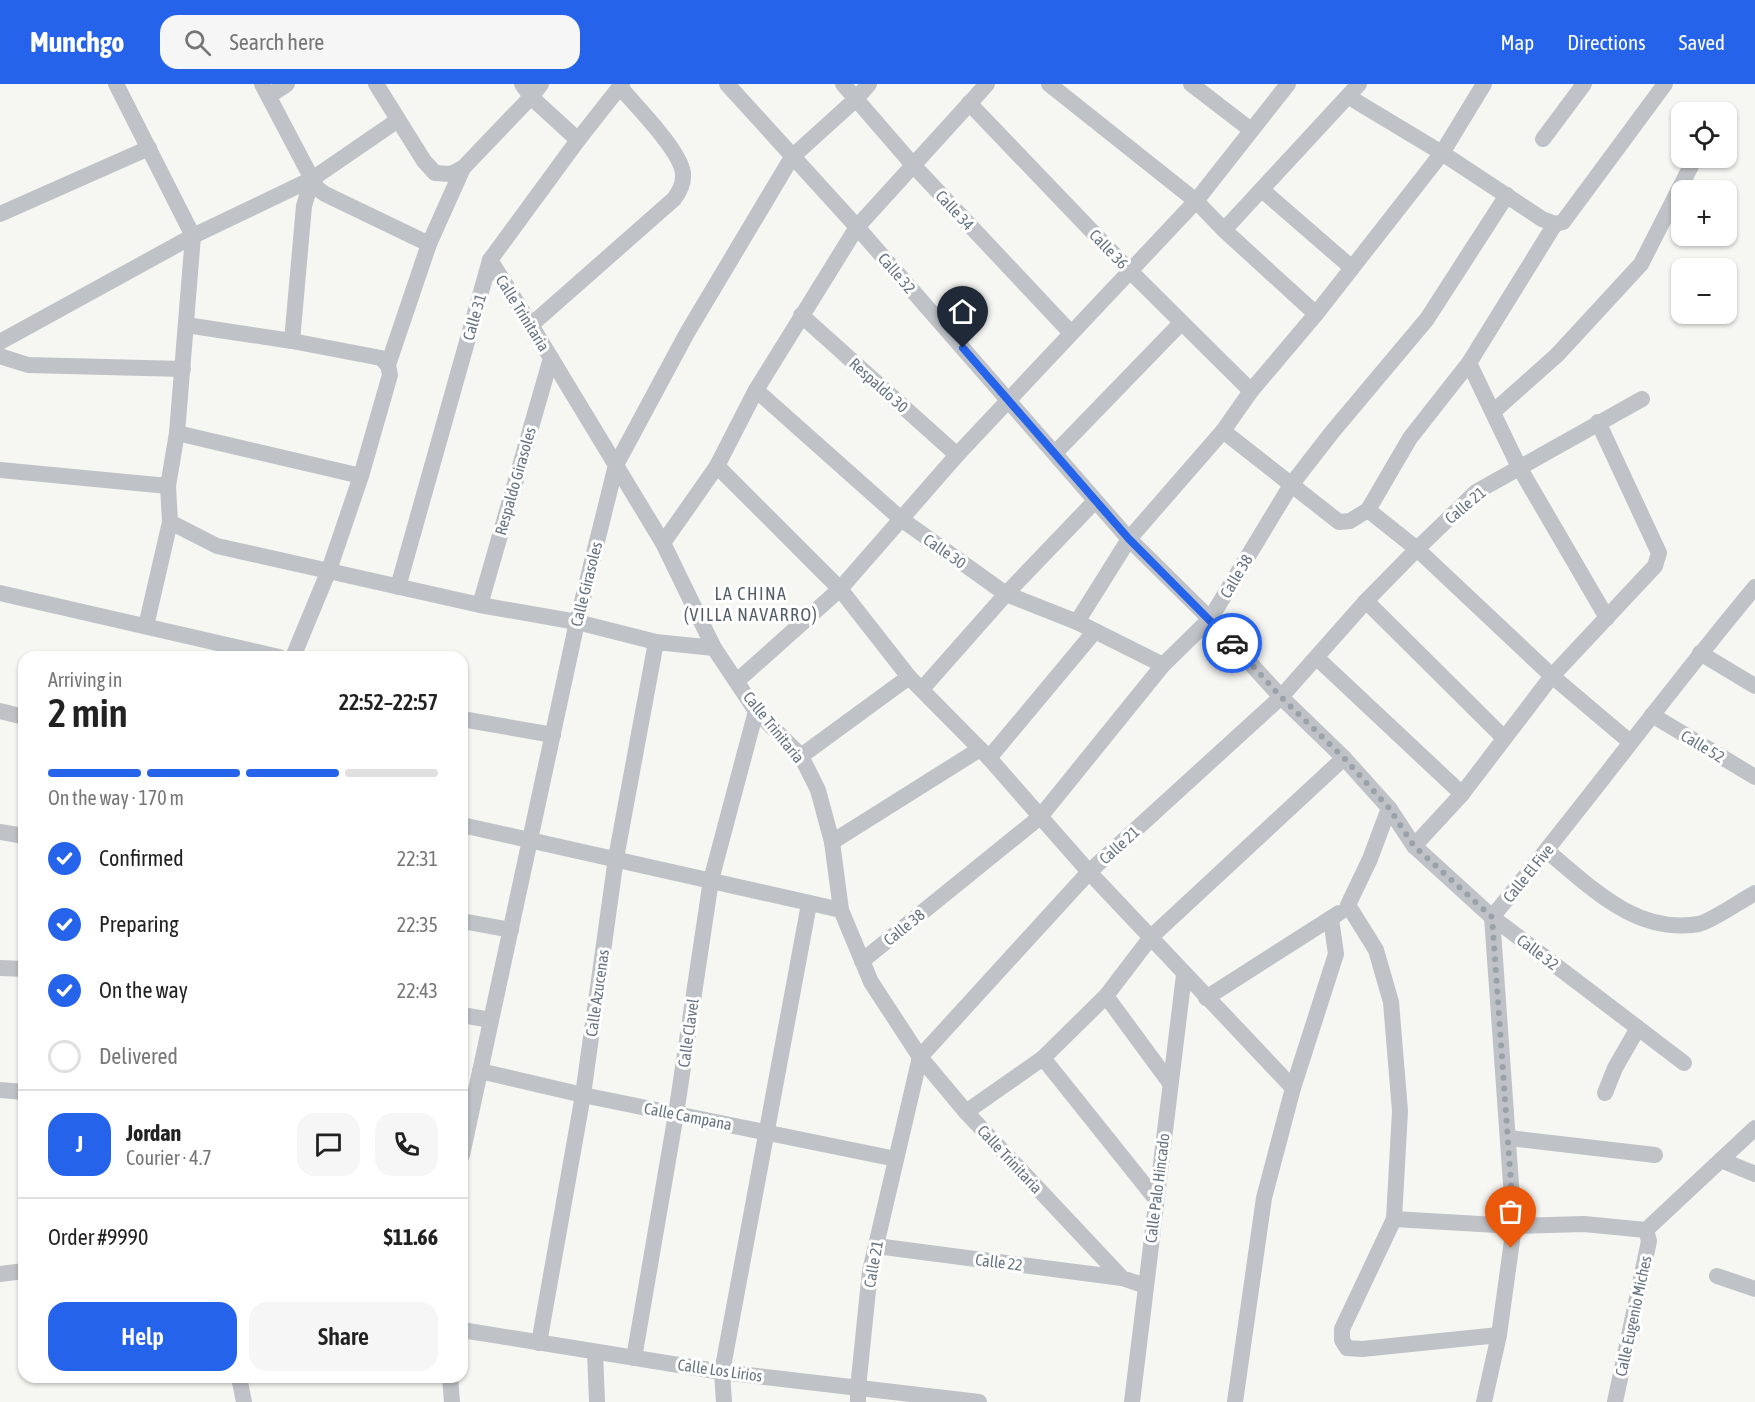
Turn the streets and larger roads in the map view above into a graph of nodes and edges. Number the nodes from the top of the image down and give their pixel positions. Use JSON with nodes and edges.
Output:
{"nodes":[{"id":1,"x":116,"y":84,"type":"edge"},
{"id":2,"x":287,"y":84,"type":"edge"},
{"id":3,"x":376,"y":84,"type":"edge"},
{"id":4,"x":727,"y":84,"type":"edge"},
{"id":5,"x":843,"y":84,"type":"edge"},
{"id":6,"x":869,"y":84,"type":"edge"},
{"id":7,"x":987,"y":84,"type":"edge"},
{"id":8,"x":1049,"y":84,"type":"edge"},
{"id":9,"x":1191,"y":84,"type":"edge"},
{"id":10,"x":1288,"y":84,"type":"edge"},
{"id":11,"x":1484,"y":84,"type":"edge"},
{"id":12,"x":1584,"y":84,"type":"edge"},
{"id":13,"x":1665,"y":84,"type":"edge"},
{"id":14,"x":621,"y":85,"type":"edge"},
{"id":15,"x":531,"y":88,"type":"edge"},
{"id":16,"x":266,"y":90,"type":"edge"},
{"id":17,"x":1354,"y":90,"type":"edge"},
{"id":18,"x":856,"y":99,"type":"junction"},
{"id":19,"x":969,"y":103,"type":"junction"},
{"id":20,"x":398,"y":120,"type":"junction"},
{"id":21,"x":1251,"y":130,"type":"junction"},
{"id":22,"x":1543,"y":139,"type":"dead end"},
{"id":23,"x":578,"y":140,"type":"junction"},
{"id":24,"x":149,"y":148,"type":"junction"},
{"id":25,"x":1442,"y":153,"type":"junction"},
{"id":26,"x":792,"y":157,"type":"junction"},
{"id":27,"x":914,"y":166,"type":"junction"},
{"id":28,"x":463,"y":168,"type":"junction"},
{"id":29,"x":1690,"y":168,"type":"edge"},
{"id":30,"x":312,"y":179,"type":"junction"},
{"id":31,"x":1262,"y":190,"type":"junction"},
{"id":32,"x":1507,"y":195,"type":"junction"},
{"id":33,"x":1196,"y":201,"type":"junction"},
{"id":34,"x":0,"y":214,"type":"edge"},
{"id":35,"x":1555,"y":224,"type":"junction"},
{"id":36,"x":856,"y":227,"type":"junction"},
{"id":37,"x":1224,"y":230,"type":"junction"},
{"id":38,"x":193,"y":236,"type":"junction"},
{"id":39,"x":429,"y":244,"type":"junction"},
{"id":40,"x":490,"y":260,"type":"junction"},
{"id":41,"x":1352,"y":268,"type":"junction"},
{"id":42,"x":1130,"y":271,"type":"junction"},
{"id":43,"x":1317,"y":314,"type":"junction"},
{"id":44,"x":801,"y":315,"type":"junction"},
{"id":45,"x":1181,"y":323,"type":"junction"},
{"id":46,"x":186,"y":325,"type":"junction"},
{"id":47,"x":531,"y":325,"type":"junction"},
{"id":48,"x":1071,"y":333,"type":"junction"},
{"id":49,"x":292,"y":341,"type":"junction"},
{"id":50,"x":0,"y":342,"type":"edge"},
{"id":51,"x":0,"y":356,"type":"edge"},
{"id":52,"x":551,"y":358,"type":"junction"},
{"id":53,"x":1469,"y":363,"type":"junction"},
{"id":54,"x":388,"y":365,"type":"junction"},
{"id":55,"x":183,"y":369,"type":"junction"},
{"id":56,"x":756,"y":390,"type":"junction"},
{"id":57,"x":1251,"y":392,"type":"junction"},
{"id":58,"x":1642,"y":399,"type":"dead end"},
{"id":59,"x":1009,"y":400,"type":"junction"},
{"id":60,"x":1493,"y":412,"type":"junction"},
{"id":61,"x":1598,"y":422,"type":"junction"},
{"id":62,"x":1222,"y":431,"type":"junction"},
{"id":63,"x":177,"y":433,"type":"junction"},
{"id":64,"x":1055,"y":453,"type":"junction"},
{"id":65,"x":957,"y":455,"type":"junction"},
{"id":66,"x":616,"y":465,"type":"junction"},
{"id":67,"x":717,"y":466,"type":"junction"},
{"id":68,"x":1519,"y":467,"type":"junction"},
{"id":69,"x":0,"y":470,"type":"edge"},
{"id":70,"x":361,"y":476,"type":"junction"},
{"id":71,"x":1291,"y":485,"type":"junction"},
{"id":72,"x":168,"y":486,"type":"junction"},
{"id":73,"x":1095,"y":501,"type":"junction"},
{"id":74,"x":1368,"y":510,"type":"junction"},
{"id":75,"x":901,"y":519,"type":"junction"},
{"id":76,"x":170,"y":522,"type":"junction"},
{"id":77,"x":1129,"y":539,"type":"junction"},
{"id":78,"x":663,"y":543,"type":"junction"},
{"id":79,"x":1417,"y":549,"type":"junction"},
{"id":80,"x":329,"y":570,"type":"junction"},
{"id":81,"x":398,"y":587,"type":"junction"},
{"id":82,"x":1755,"y":587,"type":"edge"},
{"id":83,"x":840,"y":589,"type":"junction"},
{"id":84,"x":0,"y":593,"type":"edge"},
{"id":85,"x":1006,"y":594,"type":"junction"},
{"id":86,"x":1366,"y":601,"type":"junction"},
{"id":87,"x":480,"y":605,"type":"junction"},
{"id":88,"x":1607,"y":618,"type":"junction"},
{"id":89,"x":1210,"y":619,"type":"junction"},
{"id":90,"x":577,"y":622,"type":"junction"},
{"id":91,"x":1077,"y":622,"type":"junction"},
{"id":92,"x":146,"y":626,"type":"junction"},
{"id":93,"x":1095,"y":631,"type":"junction"},
{"id":94,"x":656,"y":642,"type":"junction"},
{"id":95,"x":714,"y":648,"type":"junction"},
{"id":96,"x":253,"y":651,"type":"edge"},
{"id":97,"x":295,"y":651,"type":"edge"},
{"id":98,"x":1700,"y":653,"type":"junction"},
{"id":99,"x":1317,"y":658,"type":"junction"},
{"id":100,"x":1163,"y":665,"type":"junction"},
{"id":101,"x":1552,"y":676,"type":"junction"},
{"id":102,"x":909,"y":677,"type":"junction"},
{"id":103,"x":737,"y":681,"type":"junction"},
{"id":104,"x":1755,"y":686,"type":"edge"},
{"id":105,"x":922,"y":689,"type":"junction"},
{"id":106,"x":1281,"y":697,"type":"junction"},
{"id":107,"x":0,"y":711,"type":"edge"},
{"id":108,"x":756,"y":711,"type":"junction"},
{"id":109,"x":18,"y":716,"type":"edge"},
{"id":110,"x":1652,"y":716,"type":"junction"},
{"id":111,"x":468,"y":719,"type":"edge"},
{"id":112,"x":553,"y":735,"type":"junction"},
{"id":113,"x":1504,"y":738,"type":"junction"},
{"id":114,"x":1630,"y":742,"type":"junction"},
{"id":115,"x":984,"y":754,"type":"junction"},
{"id":116,"x":801,"y":756,"type":"junction"},
{"id":117,"x":1344,"y":758,"type":"junction"},
{"id":118,"x":1755,"y":777,"type":"edge"},
{"id":119,"x":1462,"y":794,"type":"junction"},
{"id":120,"x":1389,"y":808,"type":"junction"},
{"id":121,"x":1040,"y":817,"type":"junction"},
{"id":122,"x":468,"y":826,"type":"edge"},
{"id":123,"x":0,"y":832,"type":"edge"},
{"id":124,"x":18,"y":836,"type":"edge"},
{"id":125,"x":530,"y":839,"type":"junction"},
{"id":126,"x":832,"y":842,"type":"junction"},
{"id":127,"x":1414,"y":846,"type":"junction"},
{"id":128,"x":1547,"y":851,"type":"junction"},
{"id":129,"x":616,"y":858,"type":"junction"},
{"id":130,"x":1089,"y":872,"type":"junction"},
{"id":131,"x":711,"y":880,"type":"junction"},
{"id":132,"x":1755,"y":893,"type":"edge"},
{"id":133,"x":809,"y":904,"type":"junction"},
{"id":134,"x":1348,"y":905,"type":"junction"},
{"id":135,"x":841,"y":910,"type":"junction"},
{"id":136,"x":1492,"y":917,"type":"junction"},
{"id":137,"x":1331,"y":919,"type":"junction"},
{"id":138,"x":468,"y":922,"type":"edge"},
{"id":139,"x":511,"y":930,"type":"junction"},
{"id":140,"x":1151,"y":937,"type":"junction"},
{"id":141,"x":862,"y":961,"type":"junction"},
{"id":142,"x":0,"y":968,"type":"edge"},
{"id":143,"x":18,"y":969,"type":"edge"},
{"id":144,"x":1184,"y":975,"type":"junction"},
{"id":145,"x":1106,"y":996,"type":"junction"},
{"id":146,"x":1206,"y":998,"type":"junction"},
{"id":147,"x":468,"y":1016,"type":"edge"},
{"id":148,"x":491,"y":1020,"type":"junction"},
{"id":149,"x":1638,"y":1028,"type":"junction"},
{"id":150,"x":920,"y":1057,"type":"junction"},
{"id":151,"x":1043,"y":1058,"type":"junction"},
{"id":152,"x":1684,"y":1063,"type":"dead end"},
{"id":153,"x":480,"y":1071,"type":"junction"},
{"id":154,"x":1170,"y":1083,"type":"junction"},
{"id":155,"x":1293,"y":1088,"type":"junction"},
{"id":156,"x":0,"y":1090,"type":"edge"},
{"id":157,"x":18,"y":1092,"type":"edge"},
{"id":158,"x":1605,"y":1093,"type":"dead end"},
{"id":159,"x":583,"y":1095,"type":"junction"},
{"id":160,"x":468,"y":1110,"type":"edge"},
{"id":161,"x":966,"y":1112,"type":"junction"},
{"id":162,"x":676,"y":1114,"type":"junction"},
{"id":163,"x":1755,"y":1128,"type":"edge"},
{"id":164,"x":768,"y":1132,"type":"junction"},
{"id":165,"x":1509,"y":1138,"type":"junction"},
{"id":166,"x":1655,"y":1155,"type":"dead end"},
{"id":167,"x":896,"y":1159,"type":"junction"},
{"id":168,"x":1721,"y":1160,"type":"junction"},
{"id":169,"x":1755,"y":1174,"type":"edge"},
{"id":170,"x":1155,"y":1198,"type":"junction"},
{"id":171,"x":1394,"y":1219,"type":"junction"},
{"id":172,"x":1514,"y":1226,"type":"junction"},
{"id":173,"x":1646,"y":1230,"type":"junction"},
{"id":174,"x":876,"y":1246,"type":"junction"},
{"id":175,"x":18,"y":1272,"type":"edge"},
{"id":176,"x":0,"y":1274,"type":"edge"},
{"id":177,"x":1717,"y":1276,"type":"dead end"},
{"id":178,"x":1122,"y":1278,"type":"junction"},
{"id":179,"x":1146,"y":1286,"type":"junction"},
{"id":180,"x":1755,"y":1288,"type":"edge"},
{"id":181,"x":468,"y":1331,"type":"edge"},
{"id":182,"x":1499,"y":1335,"type":"junction"},
{"id":183,"x":539,"y":1343,"type":"junction"},
{"id":184,"x":595,"y":1352,"type":"junction"},
{"id":185,"x":634,"y":1358,"type":"junction"},
{"id":186,"x":722,"y":1372,"type":"junction"},
{"id":187,"x":240,"y":1383,"type":"edge"},
{"id":188,"x":450,"y":1383,"type":"edge"},
{"id":189,"x":858,"y":1395,"type":"edge"},
{"id":190,"x":244,"y":1402,"type":"edge"},
{"id":191,"x":452,"y":1402,"type":"edge"},
{"id":192,"x":597,"y":1402,"type":"edge"},
{"id":193,"x":724,"y":1402,"type":"edge"},
{"id":194,"x":979,"y":1402,"type":"edge"},
{"id":195,"x":1132,"y":1402,"type":"edge"},
{"id":196,"x":1235,"y":1402,"type":"edge"},
{"id":197,"x":1484,"y":1402,"type":"edge"},
{"id":198,"x":1615,"y":1402,"type":"edge"}],
"edges":[{"from":1,"to":24,"type":"street"},
{"from":2,"to":16,"type":"street"},
{"from":3,"to":20,"type":"street"},
{"from":4,"to":26,"type":"street","name":"Calle 32"},
{"from":5,"to":18,"type":"street","name":"Calle 34"},
{"from":6,"to":18,"type":"street","name":"Calle Girasoles"},
{"from":7,"to":19,"type":"street"},
{"from":8,"to":33,"type":"street"},
{"from":9,"to":21,"type":"street"},
{"from":10,"to":21,"type":"street"},
{"from":11,"to":25,"type":"street"},
{"from":12,"to":22,"type":"street"},
{"from":13,"to":35,"type":"street"},
{"from":14,"to":23,"type":"street","name":"Calle 31"},
{"from":14,"to":47,"type":"street"},
{"from":15,"to":23,"type":"street"},
{"from":15,"to":28,"type":"street"},
{"from":16,"to":30,"type":"street"},
{"from":17,"to":25,"type":"street"},
{"from":17,"to":31,"type":"street"},
{"from":18,"to":26,"type":"street","name":"Calle Girasoles"},
{"from":18,"to":27,"type":"street","name":"Calle 34"},
{"from":19,"to":27,"type":"street"},
{"from":19,"to":42,"type":"street","name":"Calle 36"},
{"from":20,"to":28,"type":"street"},
{"from":20,"to":30,"type":"street"},
{"from":21,"to":33,"type":"street"},
{"from":23,"to":40,"type":"street","name":"Calle 31"},
{"from":24,"to":34,"type":"street"},
{"from":24,"to":38,"type":"street"},
{"from":25,"to":32,"type":"street"},
{"from":25,"to":41,"type":"street"},
{"from":26,"to":36,"type":"street","name":"Calle 32"},
{"from":26,"to":66,"type":"street","name":"Calle Girasoles"},
{"from":27,"to":36,"type":"street"},
{"from":27,"to":48,"type":"street","name":"Calle 34"},
{"from":28,"to":39,"type":"street"},
{"from":29,"to":60,"type":"street"},
{"from":30,"to":38,"type":"street"},
{"from":30,"to":39,"type":"street"},
{"from":30,"to":49,"type":"street"},
{"from":31,"to":37,"type":"street"},
{"from":31,"to":41,"type":"street"},
{"from":32,"to":35,"type":"street"},
{"from":32,"to":71,"type":"street","name":"Calle 38"},
{"from":33,"to":37,"type":"street"},
{"from":33,"to":42,"type":"street"},
{"from":35,"to":53,"type":"street"},
{"from":36,"to":44,"type":"street"},
{"from":36,"to":59,"type":"street","name":"Calle 32"},
{"from":37,"to":43,"type":"street"},
{"from":38,"to":46,"type":"street"},
{"from":38,"to":50,"type":"street"},
{"from":39,"to":54,"type":"street"},
{"from":40,"to":47,"type":"street","name":"Calle Trinitaria"},
{"from":40,"to":81,"type":"street","name":"Calle 31"},
{"from":41,"to":43,"type":"street"},
{"from":42,"to":45,"type":"street","name":"Calle 36"},
{"from":42,"to":48,"type":"street"},
{"from":43,"to":57,"type":"street"},
{"from":44,"to":56,"type":"street"},
{"from":44,"to":65,"type":"street","name":"Respaldo 30"},
{"from":45,"to":57,"type":"street","name":"Calle 36"},
{"from":45,"to":64,"type":"street"},
{"from":46,"to":49,"type":"street"},
{"from":46,"to":55,"type":"street"},
{"from":47,"to":52,"type":"street","name":"Calle Trinitaria"},
{"from":48,"to":59,"type":"street"},
{"from":49,"to":54,"type":"street"},
{"from":51,"to":55,"type":"street"},
{"from":52,"to":66,"type":"street","name":"Calle Trinitaria"},
{"from":52,"to":87,"type":"street","name":"Respaldo Girasoles"},
{"from":53,"to":60,"type":"street"},
{"from":53,"to":74,"type":"street"},
{"from":54,"to":70,"type":"street"},
{"from":55,"to":63,"type":"street"},
{"from":56,"to":67,"type":"street"},
{"from":56,"to":75,"type":"street","name":"Calle 30"},
{"from":57,"to":62,"type":"street"},
{"from":58,"to":61,"type":"street","name":"Calle 21"},
{"from":59,"to":64,"type":"street","name":"Calle 32"},
{"from":59,"to":65,"type":"street"},
{"from":60,"to":68,"type":"street"},
{"from":61,"to":68,"type":"street","name":"Calle 21"},
{"from":61,"to":88,"type":"street"},
{"from":62,"to":71,"type":"street"},
{"from":62,"to":77,"type":"street"},
{"from":63,"to":70,"type":"street"},
{"from":63,"to":72,"type":"street"},
{"from":64,"to":73,"type":"street","name":"Calle 32"},
{"from":65,"to":75,"type":"street"},
{"from":66,"to":78,"type":"street","name":"Calle Trinitaria"},
{"from":66,"to":90,"type":"street","name":"Calle Girasoles"},
{"from":67,"to":78,"type":"street"},
{"from":67,"to":83,"type":"street"},
{"from":68,"to":79,"type":"street","name":"Calle 21"},
{"from":68,"to":88,"type":"street"},
{"from":69,"to":72,"type":"street"},
{"from":70,"to":80,"type":"street"},
{"from":71,"to":74,"type":"street"},
{"from":71,"to":89,"type":"street","name":"Calle 38"},
{"from":72,"to":76,"type":"street"},
{"from":73,"to":77,"type":"street","name":"Calle 32"},
{"from":73,"to":85,"type":"street"},
{"from":74,"to":79,"type":"street"},
{"from":75,"to":83,"type":"street"},
{"from":75,"to":85,"type":"street","name":"Calle 30"},
{"from":76,"to":80,"type":"street"},
{"from":76,"to":92,"type":"street"},
{"from":77,"to":89,"type":"street","name":"Calle 32"},
{"from":77,"to":91,"type":"street"},
{"from":78,"to":95,"type":"street","name":"Calle Trinitaria"},
{"from":79,"to":86,"type":"street","name":"Calle 21"},
{"from":79,"to":101,"type":"street"},
{"from":80,"to":81,"type":"street"},
{"from":80,"to":97,"type":"street"},
{"from":81,"to":87,"type":"street"},
{"from":82,"to":98,"type":"street","name":"Calle El Five"},
{"from":83,"to":102,"type":"street"},
{"from":83,"to":103,"type":"street"},
{"from":84,"to":92,"type":"street"},
{"from":85,"to":91,"type":"street","name":"Calle 30"},
{"from":85,"to":105,"type":"street"},
{"from":86,"to":99,"type":"street","name":"Calle 21"},
{"from":86,"to":113,"type":"street"},
{"from":87,"to":90,"type":"street"},
{"from":88,"to":101,"type":"street"},
{"from":89,"to":100,"type":"street","name":"Calle 38"},
{"from":89,"to":106,"type":"street","name":"Calle 32"},
{"from":90,"to":94,"type":"street"},
{"from":90,"to":112,"type":"street","name":"Calle Girasoles"},
{"from":91,"to":93,"type":"street","name":"Calle 30"},
{"from":92,"to":96,"type":"street"},
{"from":93,"to":100,"type":"street","name":"Calle 30"},
{"from":93,"to":115,"type":"street"},
{"from":94,"to":95,"type":"street"},
{"from":94,"to":129,"type":"street","name":"Calle Azucenas"},
{"from":95,"to":103,"type":"street","name":"Calle Trinitaria"},
{"from":98,"to":104,"type":"street"},
{"from":98,"to":110,"type":"street","name":"Calle El Five"},
{"from":99,"to":106,"type":"street","name":"Calle 21"},
{"from":99,"to":119,"type":"street"},
{"from":100,"to":121,"type":"street","name":"Calle 38"},
{"from":101,"to":113,"type":"street"},
{"from":101,"to":114,"type":"street"},
{"from":102,"to":105,"type":"street"},
{"from":102,"to":116,"type":"street"},
{"from":103,"to":108,"type":"street","name":"Calle Trinitaria"},
{"from":105,"to":115,"type":"street"},
{"from":106,"to":117,"type":"street","name":"Calle 32"},
{"from":106,"to":130,"type":"street","name":"Calle 21"},
{"from":107,"to":109,"type":"street"},
{"from":108,"to":116,"type":"street","name":"Calle Trinitaria"},
{"from":108,"to":131,"type":"street","name":"Calle Clavel"},
{"from":110,"to":114,"type":"street","name":"Calle El Five"},
{"from":110,"to":118,"type":"street","name":"Calle 52"},
{"from":111,"to":112,"type":"street"},
{"from":112,"to":125,"type":"street","name":"Calle Girasoles"},
{"from":113,"to":119,"type":"street"},
{"from":114,"to":128,"type":"street","name":"Calle El Five"},
{"from":115,"to":121,"type":"street"},
{"from":115,"to":126,"type":"street"},
{"from":116,"to":126,"type":"street","name":"Calle Trinitaria"},
{"from":117,"to":120,"type":"street","name":"Calle 32"},
{"from":117,"to":140,"type":"street"},
{"from":119,"to":127,"type":"street"},
{"from":120,"to":127,"type":"street","name":"Calle 32"},
{"from":120,"to":134,"type":"street"},
{"from":121,"to":130,"type":"street"},
{"from":121,"to":141,"type":"street","name":"Calle 38"},
{"from":122,"to":125,"type":"street"},
{"from":123,"to":124,"type":"street"},
{"from":125,"to":129,"type":"street"},
{"from":125,"to":139,"type":"street","name":"Calle Girasoles"},
{"from":126,"to":135,"type":"street","name":"Calle Trinitaria"},
{"from":127,"to":136,"type":"street","name":"Calle 32"},
{"from":128,"to":132,"type":"street"},
{"from":128,"to":136,"type":"street","name":"Calle El Five"},
{"from":129,"to":131,"type":"street"},
{"from":129,"to":159,"type":"street","name":"Calle Azucenas"},
{"from":130,"to":140,"type":"street"},
{"from":130,"to":150,"type":"street","name":"Calle 21"},
{"from":131,"to":133,"type":"street"},
{"from":131,"to":162,"type":"street","name":"Calle Clavel"},
{"from":133,"to":135,"type":"street"},
{"from":133,"to":164,"type":"street"},
{"from":134,"to":137,"type":"street"},
{"from":134,"to":171,"type":"street"},
{"from":135,"to":141,"type":"street","name":"Calle Trinitaria"},
{"from":136,"to":149,"type":"street","name":"Calle 32"},
{"from":136,"to":165,"type":"street","name":"Calle El Five"},
{"from":137,"to":146,"type":"street"},
{"from":137,"to":155,"type":"street"},
{"from":138,"to":139,"type":"street"},
{"from":139,"to":148,"type":"street","name":"Calle Girasoles"},
{"from":140,"to":144,"type":"street"},
{"from":140,"to":145,"type":"street"},
{"from":141,"to":150,"type":"street","name":"Calle Trinitaria"},
{"from":142,"to":143,"type":"street"},
{"from":144,"to":146,"type":"street"},
{"from":144,"to":154,"type":"street","name":"Calle Palo Hincado"},
{"from":145,"to":151,"type":"street"},
{"from":145,"to":154,"type":"street"},
{"from":146,"to":155,"type":"street"},
{"from":147,"to":148,"type":"street"},
{"from":148,"to":153,"type":"street","name":"Calle Girasoles"},
{"from":149,"to":152,"type":"street","name":"Calle 32"},
{"from":149,"to":158,"type":"street"},
{"from":150,"to":161,"type":"street","name":"Calle Trinitaria"},
{"from":150,"to":167,"type":"street","name":"Calle 21"},
{"from":151,"to":161,"type":"street"},
{"from":151,"to":170,"type":"street"},
{"from":153,"to":159,"type":"street","name":"Calle Campana"},
{"from":153,"to":160,"type":"street","name":"Calle Girasoles"},
{"from":154,"to":170,"type":"street","name":"Calle Palo Hincado"},
{"from":155,"to":196,"type":"street"},
{"from":156,"to":157,"type":"street"},
{"from":159,"to":162,"type":"street","name":"Calle Campana"},
{"from":159,"to":183,"type":"street","name":"Calle Azucenas"},
{"from":161,"to":178,"type":"street","name":"Calle Trinitaria"},
{"from":162,"to":164,"type":"street","name":"Calle Campana"},
{"from":162,"to":185,"type":"street","name":"Calle Clavel"},
{"from":163,"to":168,"type":"street"},
{"from":164,"to":167,"type":"street","name":"Calle Campana"},
{"from":164,"to":186,"type":"street"},
{"from":165,"to":166,"type":"street"},
{"from":165,"to":172,"type":"street","name":"Calle El Five"},
{"from":167,"to":174,"type":"street","name":"Calle 21"},
{"from":168,"to":169,"type":"street"},
{"from":168,"to":173,"type":"street"},
{"from":170,"to":179,"type":"street","name":"Calle Palo Hincado"},
{"from":171,"to":172,"type":"street"},
{"from":171,"to":182,"type":"street"},
{"from":172,"to":173,"type":"street"},
{"from":172,"to":182,"type":"street","name":"Calle El Five"},
{"from":173,"to":198,"type":"street","name":"Calle Eugenio Miches"},
{"from":174,"to":178,"type":"street","name":"Calle 22"},
{"from":174,"to":189,"type":"street","name":"Calle 21"},
{"from":175,"to":176,"type":"street"},
{"from":177,"to":180,"type":"street"},
{"from":178,"to":179,"type":"street","name":"Calle Trinitaria"},
{"from":179,"to":195,"type":"street","name":"Calle Palo Hincado"},
{"from":181,"to":183,"type":"street","name":"Calle Los Lirios"},
{"from":182,"to":197,"type":"street","name":"Calle El Five"},
{"from":183,"to":184,"type":"street","name":"Calle Los Lirios"},
{"from":184,"to":185,"type":"street","name":"Calle Los Lirios"},
{"from":184,"to":192,"type":"street"},
{"from":185,"to":186,"type":"street","name":"Calle Los Lirios"},
{"from":186,"to":189,"type":"street","name":"Calle Los Lirios"},
{"from":186,"to":193,"type":"street"},
{"from":187,"to":190,"type":"street"},
{"from":188,"to":191,"type":"street"},
{"from":189,"to":194,"type":"street","name":"Calle Los Lirios"}]}
